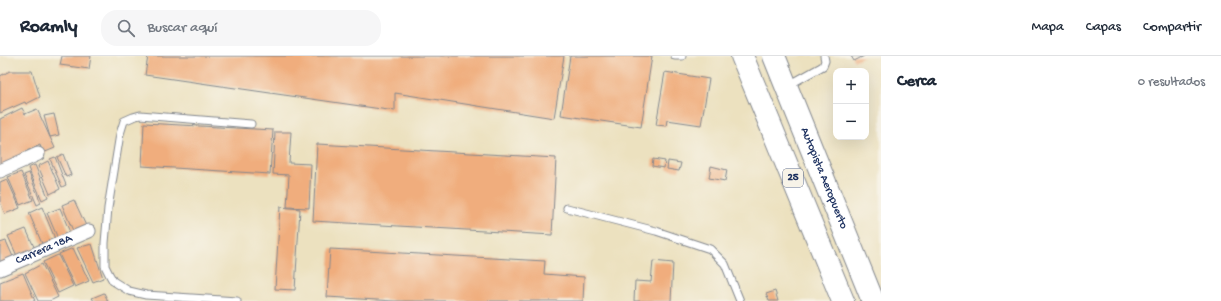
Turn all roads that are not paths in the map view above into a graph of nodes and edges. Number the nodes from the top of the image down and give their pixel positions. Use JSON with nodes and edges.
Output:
{"nodes":[{"id":1,"x":675,"y":56,"type":"edge"},
{"id":2,"x":682,"y":56,"type":"edge"},
{"id":3,"x":742,"y":56,"type":"edge"},
{"id":4,"x":774,"y":56,"type":"edge"},
{"id":5,"x":824,"y":56,"type":"edge"},
{"id":6,"x":786,"y":86,"type":"junction"},
{"id":7,"x":251,"y":124,"type":"dead end"},
{"id":8,"x":38,"y":154,"type":"dead end"},
{"id":9,"x":0,"y":171,"type":"edge"},
{"id":10,"x":567,"y":208,"type":"dead end"},
{"id":11,"x":88,"y":231,"type":"dead end"},
{"id":12,"x":0,"y":269,"type":"edge"},
{"id":13,"x":237,"y":301,"type":"edge"},
{"id":14,"x":740,"y":301,"type":"edge"},
{"id":15,"x":843,"y":301,"type":"edge"},
{"id":16,"x":873,"y":301,"type":"edge"}],
"edges":[{"from":1,"to":2,"type":"lane"},
{"from":3,"to":15,"type":"highway","number":"25"},
{"from":4,"to":6,"type":"highway","name":"Autopista Aeropuerto","number":"25"},
{"from":5,"to":6,"type":"lane"},
{"from":6,"to":16,"type":"highway","name":"Autopista Aeropuerto","number":"25"},
{"from":7,"to":13,"type":"lane"},
{"from":8,"to":9,"type":"street"},
{"from":10,"to":14,"type":"lane"},
{"from":11,"to":12,"type":"street","name":"Carrera 18A"}]}
